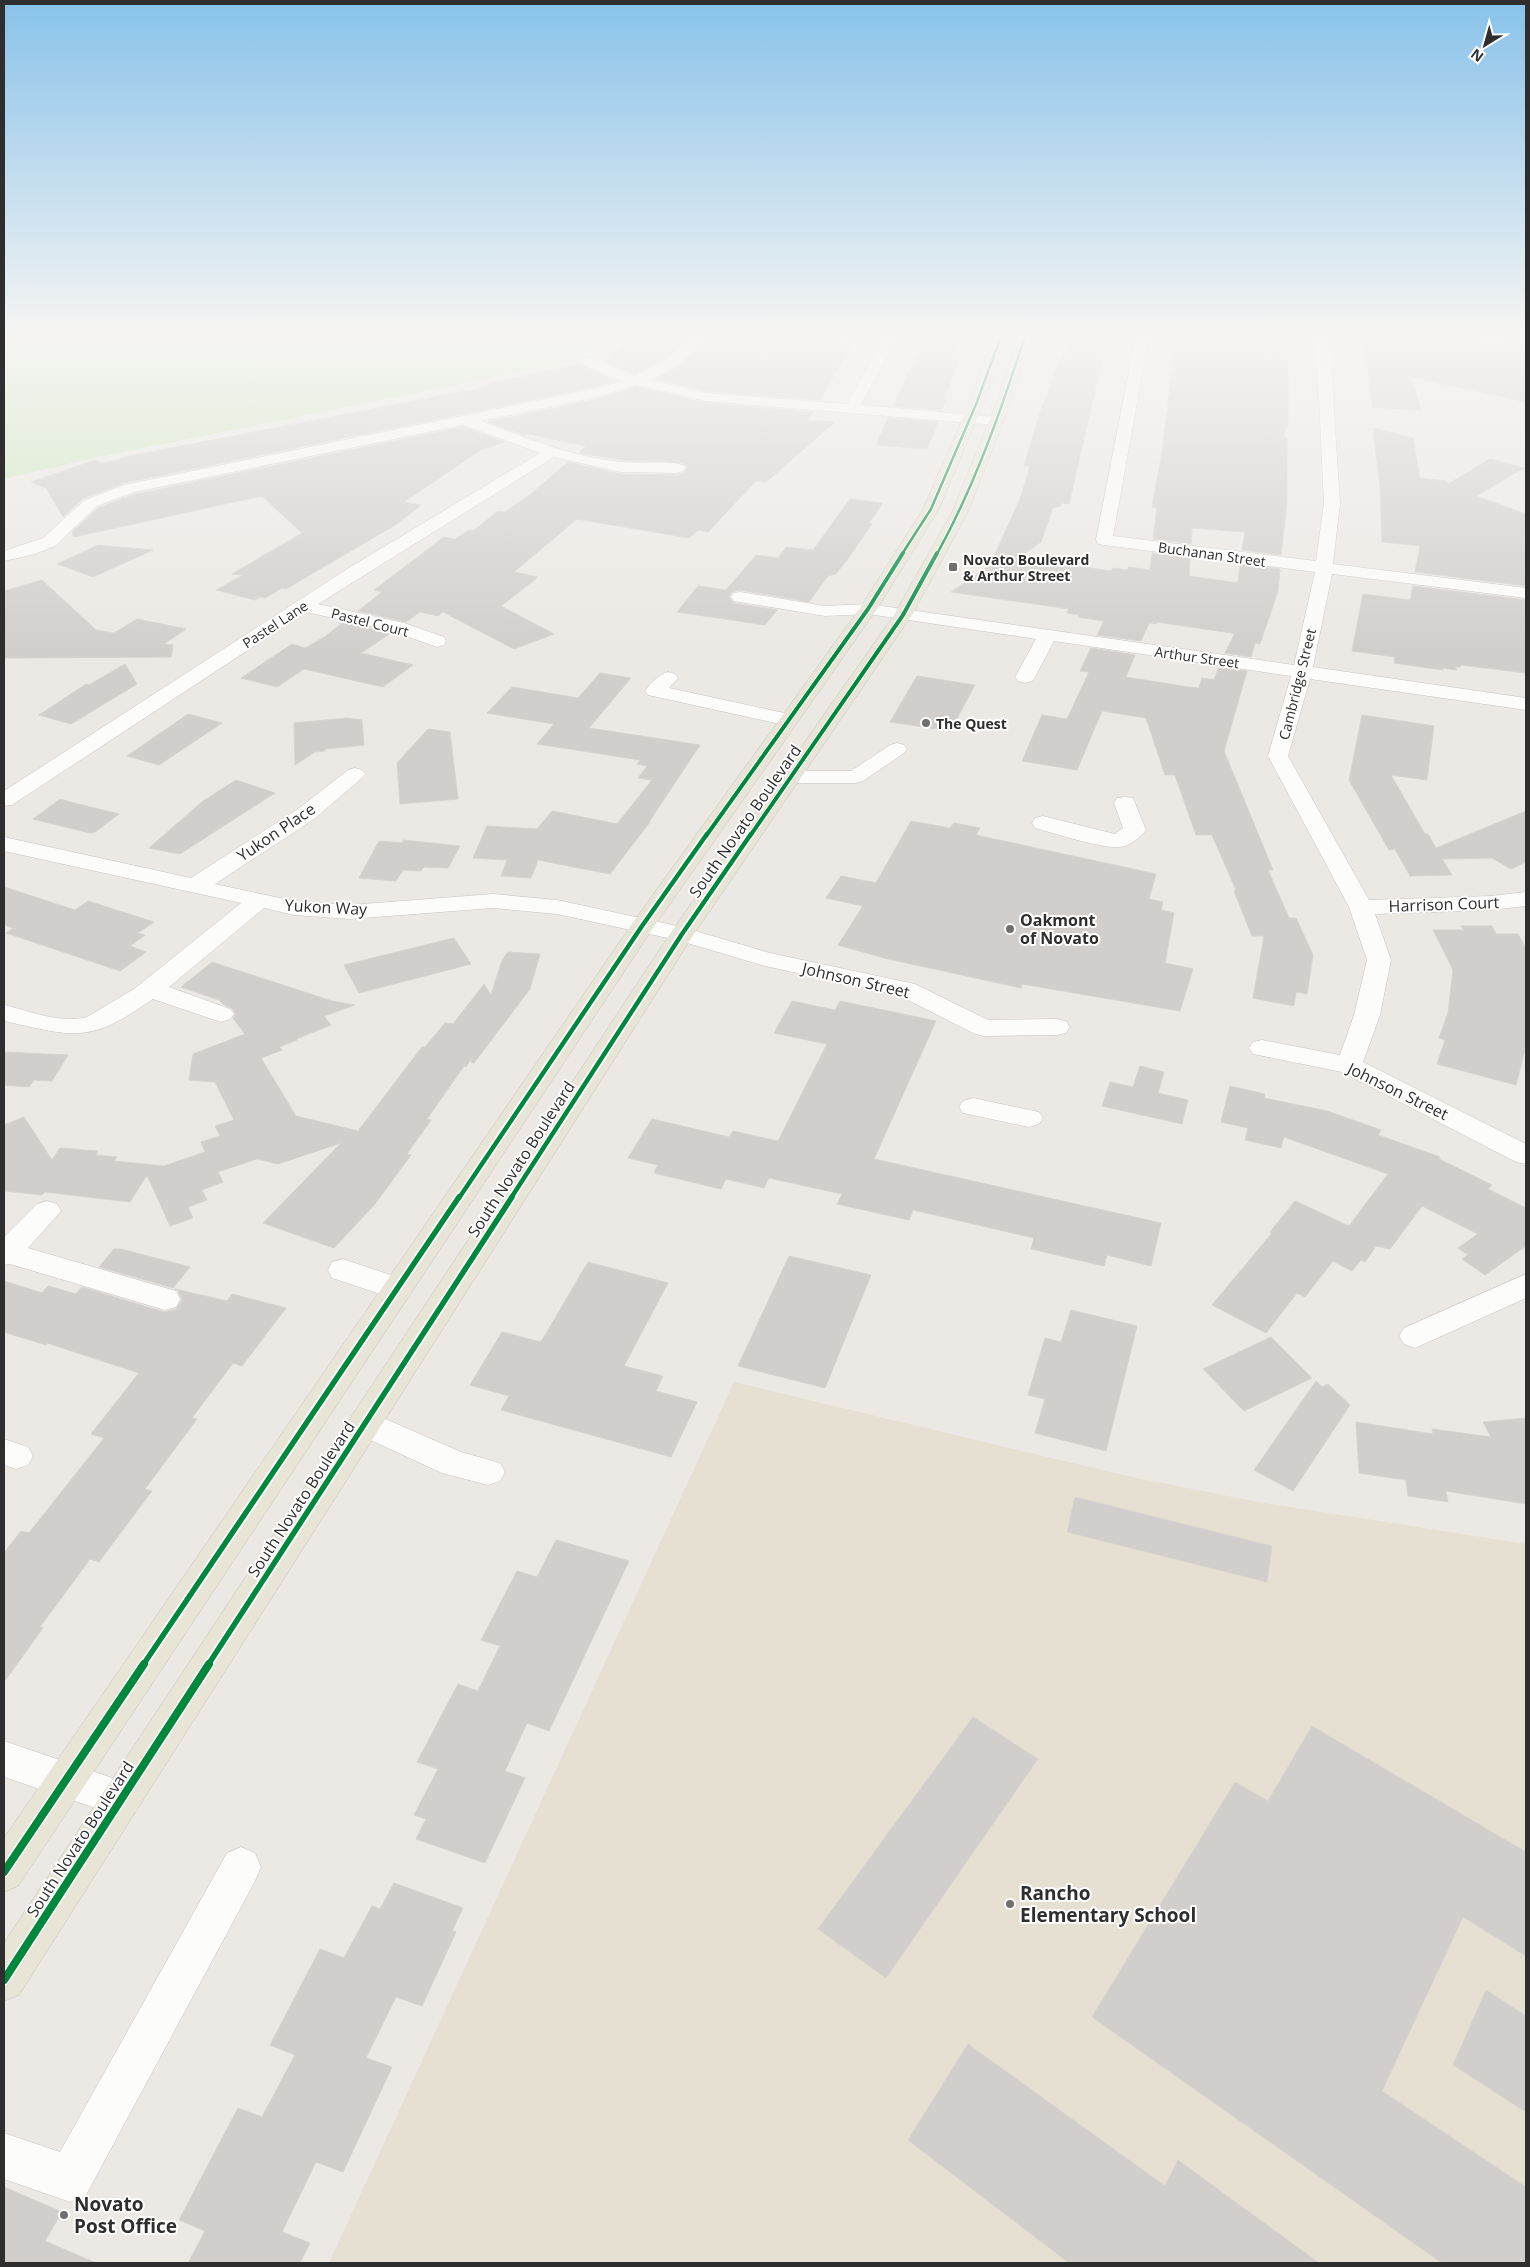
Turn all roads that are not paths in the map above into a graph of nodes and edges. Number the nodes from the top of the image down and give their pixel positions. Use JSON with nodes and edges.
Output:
{"nodes":[{"id":1,"x":357,"y":442,"type":"edge"},
{"id":2,"x":521,"y":442,"type":"edge"},
{"id":3,"x":960,"y":442,"type":"edge"},
{"id":4,"x":988,"y":442,"type":"edge"},
{"id":5,"x":1122,"y":442,"type":"edge"},
{"id":6,"x":1329,"y":442,"type":"edge"},
{"id":7,"x":550,"y":453,"type":"junction"},
{"id":8,"x":677,"y":468,"type":"dead end"},
{"id":9,"x":4,"y":556,"type":"edge"},
{"id":10,"x":1324,"y":569,"type":"junction"},
{"id":11,"x":1526,"y":593,"type":"edge"},
{"id":12,"x":740,"y":597,"type":"dead end"},
{"id":13,"x":302,"y":606,"type":"junction"},
{"id":14,"x":868,"y":609,"type":"junction"},
{"id":15,"x":903,"y":615,"type":"junction"},
{"id":16,"x":1046,"y":636,"type":"junction"},
{"id":17,"x":437,"y":641,"type":"dead end"},
{"id":18,"x":1302,"y":672,"type":"junction"},
{"id":19,"x":1025,"y":676,"type":"dead end"},
{"id":20,"x":668,"y":678,"type":"dead end"},
{"id":21,"x":1526,"y":704,"type":"edge"},
{"id":22,"x":789,"y":720,"type":"junction"},
{"id":23,"x":897,"y":749,"type":"dead end"},
{"id":24,"x":355,"y":774,"type":"dead end"},
{"id":25,"x":790,"y":777,"type":"junction"},
{"id":26,"x":4,"y":800,"type":"edge"},
{"id":27,"x":1125,"y":803,"type":"dead end"},
{"id":28,"x":1043,"y":823,"type":"dead end"},
{"id":29,"x":4,"y":844,"type":"edge"},
{"id":30,"x":194,"y":886,"type":"junction"},
{"id":31,"x":1526,"y":898,"type":"edge"},
{"id":32,"x":258,"y":901,"type":"junction"},
{"id":33,"x":1361,"y":907,"type":"junction"},
{"id":34,"x":642,"y":926,"type":"junction"},
{"id":35,"x":682,"y":934,"type":"junction"},
{"id":36,"x":150,"y":989,"type":"junction"},
{"id":37,"x":4,"y":1013,"type":"edge"},
{"id":38,"x":221,"y":1014,"type":"dead end"},
{"id":39,"x":1057,"y":1027,"type":"dead end"},
{"id":40,"x":1262,"y":1048,"type":"dead end"},
{"id":41,"x":1349,"y":1065,"type":"junction"},
{"id":42,"x":973,"y":1107,"type":"dead end"},
{"id":43,"x":1029,"y":1118,"type":"dead end"},
{"id":44,"x":1526,"y":1155,"type":"edge"},
{"id":45,"x":47,"y":1211,"type":"dead end"},
{"id":46,"x":5,"y":1254,"type":"edge"},
{"id":47,"x":343,"y":1270,"type":"dead end"},
{"id":48,"x":1526,"y":1285,"type":"edge"},
{"id":49,"x":398,"y":1289,"type":"junction"},
{"id":50,"x":165,"y":1299,"type":"dead end"},
{"id":51,"x":1415,"y":1336,"type":"dead end"},
{"id":52,"x":365,"y":1423,"type":"junction"},
{"id":53,"x":488,"y":1472,"type":"dead end"},
{"id":54,"x":4,"y":1759,"type":"edge"},
{"id":55,"x":67,"y":1780,"type":"junction"},
{"id":56,"x":122,"y":1798,"type":"junction"},
{"id":57,"x":241,"y":1867,"type":"dead end"},
{"id":58,"x":4,"y":1872,"type":"edge"},
{"id":59,"x":4,"y":1980,"type":"edge"},
{"id":60,"x":4,"y":2156,"type":"edge"}],
"edges":[{"from":1,"to":9,"type":"street"},
{"from":2,"to":7,"type":"street"},
{"from":3,"to":14,"type":"main road","name":"South Novato Boulevard"},
{"from":4,"to":15,"type":"main road","name":"South Novato Boulevard"},
{"from":5,"to":10,"type":"street","name":"Buchanan Street"},
{"from":6,"to":10,"type":"street","name":"Cambridge Street"},
{"from":7,"to":8,"type":"street"},
{"from":7,"to":13,"type":"street","name":"Pastel Lane"},
{"from":10,"to":11,"type":"street","name":"Buchanan Street"},
{"from":10,"to":18,"type":"street","name":"Cambridge Street"},
{"from":12,"to":14,"type":"street","name":"Arthur Street"},
{"from":13,"to":17,"type":"street","name":"Pastel Court"},
{"from":13,"to":26,"type":"street","name":"Pastel Lane"},
{"from":14,"to":15,"type":"street","name":"Arthur Street"},
{"from":14,"to":22,"type":"main road","name":"South Novato Boulevard"},
{"from":15,"to":16,"type":"street","name":"Arthur Street"},
{"from":15,"to":25,"type":"main road","name":"South Novato Boulevard"},
{"from":16,"to":18,"type":"street","name":"Arthur Street"},
{"from":16,"to":19,"type":"street"},
{"from":18,"to":21,"type":"street","name":"Arthur Street"},
{"from":18,"to":33,"type":"street","name":"Cambridge Street"},
{"from":20,"to":22,"type":"street"},
{"from":22,"to":34,"type":"main road","name":"South Novato Boulevard"},
{"from":23,"to":25,"type":"street"},
{"from":24,"to":30,"type":"street","name":"Yukon Place"},
{"from":25,"to":35,"type":"main road","name":"South Novato Boulevard"},
{"from":27,"to":28,"type":"street"},
{"from":29,"to":30,"type":"street","name":"Yukon Way"},
{"from":30,"to":32,"type":"street","name":"Yukon Way"},
{"from":31,"to":33,"type":"street","name":"Harrison Court"},
{"from":32,"to":34,"type":"street","name":"Yukon Way"},
{"from":32,"to":36,"type":"street"},
{"from":33,"to":41,"type":"street","name":"Cambridge Street"},
{"from":34,"to":35,"type":"street","name":"Yukon Way"},
{"from":34,"to":49,"type":"main road","name":"South Novato Boulevard"},
{"from":35,"to":39,"type":"street","name":"Johnson Street"},
{"from":35,"to":52,"type":"main road","name":"South Novato Boulevard"},
{"from":36,"to":37,"type":"street"},
{"from":36,"to":38,"type":"street"},
{"from":40,"to":41,"type":"street","name":"Johnson Street"},
{"from":41,"to":44,"type":"street","name":"Johnson Street"},
{"from":42,"to":43,"type":"street"},
{"from":45,"to":46,"type":"street"},
{"from":46,"to":50,"type":"street"},
{"from":47,"to":49,"type":"street"},
{"from":48,"to":51,"type":"street"},
{"from":49,"to":55,"type":"main road","name":"South Novato Boulevard"},
{"from":52,"to":53,"type":"street"},
{"from":52,"to":56,"type":"main road","name":"South Novato Boulevard"},
{"from":54,"to":55,"type":"street"},
{"from":55,"to":56,"type":"street"},
{"from":55,"to":58,"type":"main road","name":"South Novato Boulevard"},
{"from":56,"to":59,"type":"main road","name":"South Novato Boulevard"},
{"from":57,"to":60,"type":"street"}]}
